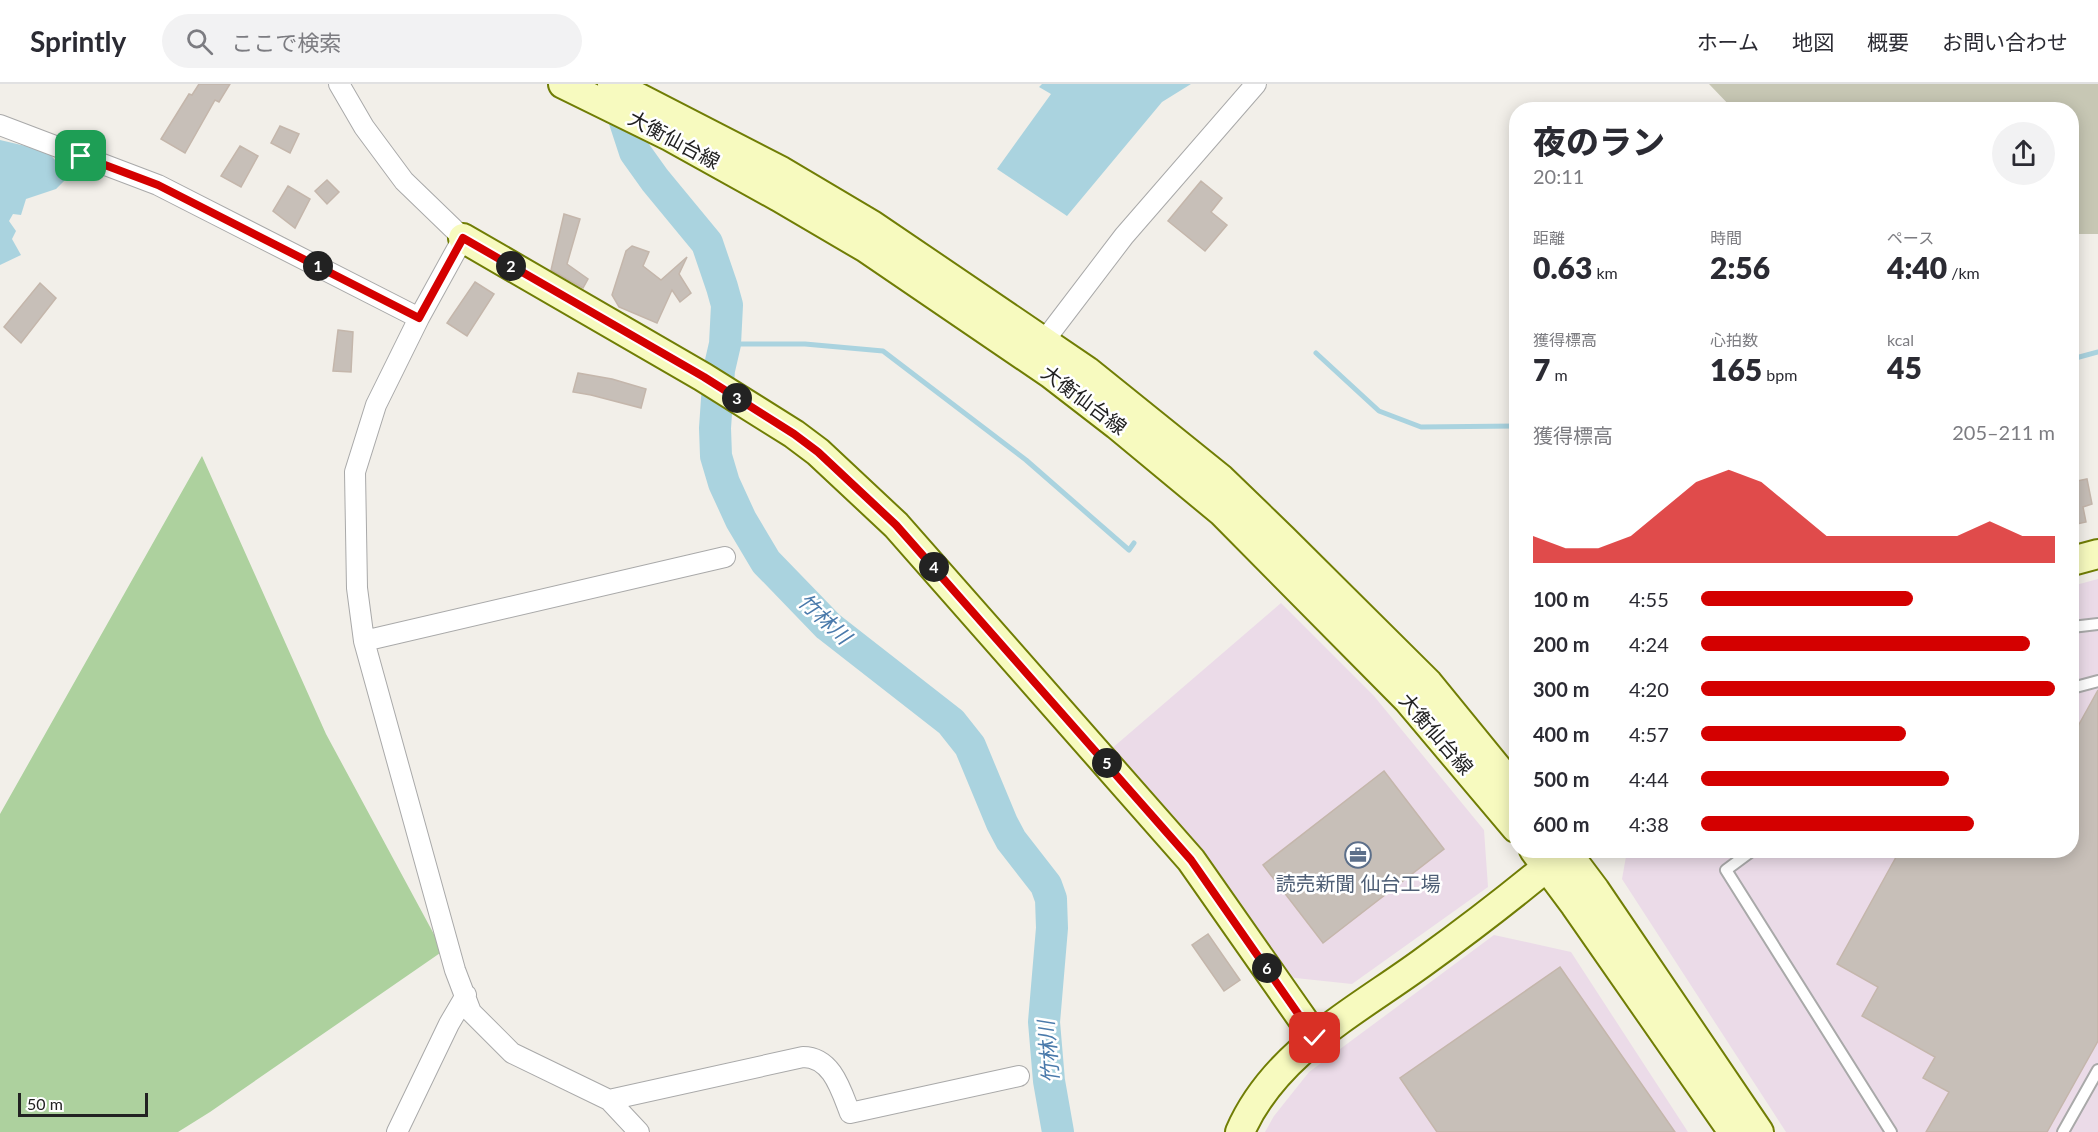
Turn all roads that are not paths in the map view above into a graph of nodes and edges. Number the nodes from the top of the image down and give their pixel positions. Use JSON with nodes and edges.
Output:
{"nodes":[{"id":1,"x":339,"y":84,"type":"edge"},
{"id":2,"x":612,"y":84,"type":"edge"},
{"id":3,"x":1256,"y":84,"type":"edge"},
{"id":4,"x":568,"y":86,"type":"edge"},
{"id":5,"x":0,"y":125,"type":"edge"},
{"id":6,"x":463,"y":238,"type":"junction"},
{"id":7,"x":419,"y":318,"type":"junction"},
{"id":8,"x":1044,"y":341,"type":"junction"},
{"id":9,"x":2098,"y":554,"type":"edge"},
{"id":10,"x":725,"y":557,"type":"dead end"},
{"id":11,"x":2079,"y":559,"type":"edge"},
{"id":12,"x":2098,"y":624,"type":"edge"},
{"id":13,"x":2079,"y":626,"type":"edge"},
{"id":14,"x":364,"y":640,"type":"junction"},
{"id":15,"x":2098,"y":681,"type":"edge"},
{"id":16,"x":2079,"y":686,"type":"edge"},
{"id":17,"x":1509,"y":782,"type":"edge"},
{"id":18,"x":1509,"y":820,"type":"edge"},
{"id":19,"x":1551,"y":858,"type":"edge"},
{"id":20,"x":1558,"y":858,"type":"edge"},
{"id":21,"x":1560,"y":858,"type":"edge"},
{"id":22,"x":1742,"y":858,"type":"edge"},
{"id":23,"x":466,"y":995,"type":"junction"},
{"id":24,"x":1315,"y":1038,"type":"junction"},
{"id":25,"x":2098,"y":1070,"type":"edge"},
{"id":26,"x":1019,"y":1076,"type":"dead end"},
{"id":27,"x":609,"y":1100,"type":"junction"},
{"id":28,"x":397,"y":1132,"type":"edge"},
{"id":29,"x":639,"y":1132,"type":"edge"},
{"id":30,"x":1240,"y":1132,"type":"edge"},
{"id":31,"x":1733,"y":1132,"type":"edge"},
{"id":32,"x":1760,"y":1132,"type":"edge"},
{"id":33,"x":1891,"y":1132,"type":"edge"},
{"id":34,"x":2063,"y":1132,"type":"edge"}],
"edges":[{"from":1,"to":6,"type":"street"},
{"from":2,"to":8,"type":"main road","name":"大衡仙台線"},
{"from":3,"to":8,"type":"street"},
{"from":4,"to":18,"type":"main road","name":"大衡仙台線"},
{"from":5,"to":7,"type":"street"},
{"from":6,"to":7,"type":"street"},
{"from":6,"to":24,"type":"main road"},
{"from":7,"to":14,"type":"street"},
{"from":8,"to":17,"type":"main road","name":"大衡仙台線"},
{"from":9,"to":11,"type":"main road"},
{"from":10,"to":14,"type":"street"},
{"from":12,"to":13,"type":"lane"},
{"from":14,"to":23,"type":"street"},
{"from":15,"to":16,"type":"lane"},
{"from":19,"to":24,"type":"main road"},
{"from":20,"to":31,"type":"main road"},
{"from":21,"to":32,"type":"main road"},
{"from":22,"to":33,"type":"lane"},
{"from":23,"to":27,"type":"street"},
{"from":23,"to":28,"type":"street"},
{"from":24,"to":30,"type":"main road"},
{"from":25,"to":34,"type":"lane"},
{"from":26,"to":27,"type":"street"},
{"from":27,"to":29,"type":"street"}]}
